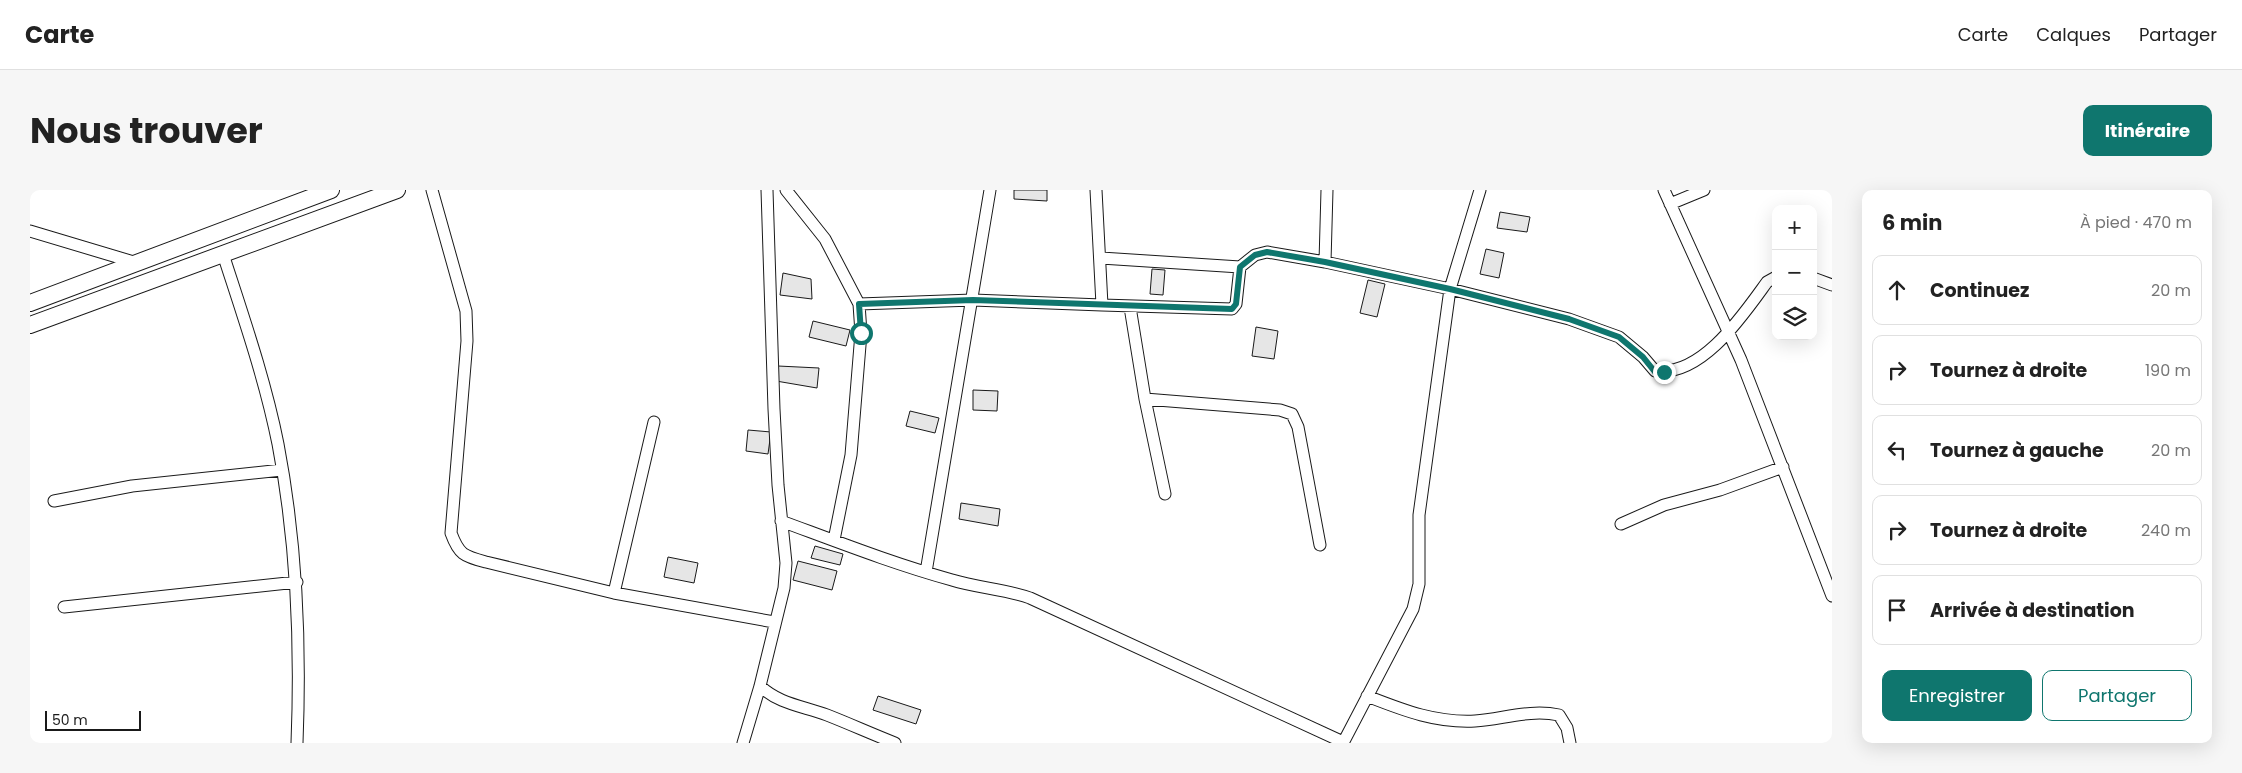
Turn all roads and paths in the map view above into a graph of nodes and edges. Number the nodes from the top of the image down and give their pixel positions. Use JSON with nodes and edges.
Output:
{"nodes":[{"id":1,"x":396,"y":190,"type":"edge"},
{"id":2,"x":432,"y":190,"type":"edge"},
{"id":3,"x":767,"y":190,"type":"edge"},
{"id":4,"x":786,"y":190,"type":"edge"},
{"id":5,"x":990,"y":190,"type":"edge"},
{"id":6,"x":1096,"y":190,"type":"edge"},
{"id":7,"x":1328,"y":190,"type":"edge"},
{"id":8,"x":1480,"y":190,"type":"edge"},
{"id":9,"x":1664,"y":190,"type":"edge"},
{"id":10,"x":1704,"y":190,"type":"edge"},
{"id":11,"x":329,"y":191,"type":"edge"},
{"id":12,"x":1670,"y":204,"type":"junction"},
{"id":13,"x":30,"y":231,"type":"edge"},
{"id":14,"x":223,"y":254,"type":"junction"},
{"id":15,"x":1101,"y":258,"type":"junction"},
{"id":16,"x":1325,"y":262,"type":"junction"},
{"id":17,"x":137,"y":263,"type":"junction"},
{"id":18,"x":1240,"y":267,"type":"junction"},
{"id":19,"x":1772,"y":279,"type":"edge"},
{"id":20,"x":1817,"y":279,"type":"edge"},
{"id":21,"x":1832,"y":285,"type":"edge"},
{"id":22,"x":1450,"y":289,"type":"junction"},
{"id":23,"x":973,"y":300,"type":"junction"},
{"id":24,"x":30,"y":303,"type":"edge"},
{"id":25,"x":859,"y":304,"type":"junction"},
{"id":26,"x":1102,"y":305,"type":"junction"},
{"id":27,"x":1130,"y":307,"type":"junction"},
{"id":28,"x":30,"y":325,"type":"edge"},
{"id":29,"x":1728,"y":333,"type":"junction"},
{"id":30,"x":1145,"y":399,"type":"junction"},
{"id":31,"x":654,"y":422,"type":"dead end"},
{"id":32,"x":1782,"y":467,"type":"junction"},
{"id":33,"x":282,"y":470,"type":"junction"},
{"id":34,"x":1165,"y":494,"type":"dead end"},
{"id":35,"x":54,"y":501,"type":"dead end"},
{"id":36,"x":781,"y":521,"type":"junction"},
{"id":37,"x":1620,"y":524,"type":"dead end"},
{"id":38,"x":834,"y":540,"type":"junction"},
{"id":39,"x":1320,"y":545,"type":"dead end"},
{"id":40,"x":926,"y":572,"type":"junction"},
{"id":41,"x":297,"y":582,"type":"junction"},
{"id":42,"x":614,"y":593,"type":"junction"},
{"id":43,"x":1832,"y":594,"type":"edge"},
{"id":44,"x":64,"y":607,"type":"dead end"},
{"id":45,"x":774,"y":622,"type":"junction"},
{"id":46,"x":760,"y":686,"type":"junction"},
{"id":47,"x":1367,"y":696,"type":"junction"},
{"id":48,"x":1343,"y":742,"type":"edge"},
{"id":49,"x":297,"y":743,"type":"edge"},
{"id":50,"x":743,"y":743,"type":"edge"},
{"id":51,"x":895,"y":743,"type":"edge"},
{"id":52,"x":1570,"y":743,"type":"edge"}],
"edges":[{"from":1,"to":14,"type":"street"},
{"from":2,"to":42,"type":"street"},
{"from":3,"to":36,"type":"street"},
{"from":4,"to":25,"type":"street"},
{"from":5,"to":23,"type":"street"},
{"from":6,"to":15,"type":"street"},
{"from":7,"to":16,"type":"street"},
{"from":8,"to":22,"type":"street"},
{"from":9,"to":12,"type":"street"},
{"from":10,"to":12,"type":"street"},
{"from":11,"to":17,"type":"street"},
{"from":12,"to":29,"type":"street"},
{"from":13,"to":17,"type":"street"},
{"from":14,"to":28,"type":"street"},
{"from":14,"to":33,"type":"street"},
{"from":15,"to":18,"type":"street"},
{"from":15,"to":26,"type":"street"},
{"from":16,"to":18,"type":"street"},
{"from":16,"to":22,"type":"street"},
{"from":17,"to":24,"type":"street"},
{"from":18,"to":27,"type":"street"},
{"from":19,"to":29,"type":"street"},
{"from":20,"to":21,"type":"street"},
{"from":22,"to":29,"type":"street"},
{"from":22,"to":47,"type":"street"},
{"from":23,"to":25,"type":"street"},
{"from":23,"to":26,"type":"street"},
{"from":23,"to":40,"type":"street"},
{"from":25,"to":38,"type":"street"},
{"from":26,"to":27,"type":"street"},
{"from":27,"to":30,"type":"street"},
{"from":29,"to":32,"type":"street"},
{"from":30,"to":34,"type":"street"},
{"from":30,"to":39,"type":"street"},
{"from":31,"to":42,"type":"street"},
{"from":32,"to":37,"type":"street"},
{"from":32,"to":43,"type":"street"},
{"from":33,"to":35,"type":"street"},
{"from":33,"to":41,"type":"street"},
{"from":36,"to":38,"type":"street"},
{"from":36,"to":45,"type":"street"},
{"from":38,"to":40,"type":"street"},
{"from":40,"to":48,"type":"street"},
{"from":41,"to":44,"type":"street"},
{"from":41,"to":49,"type":"street"},
{"from":42,"to":45,"type":"street"},
{"from":45,"to":46,"type":"street"},
{"from":46,"to":50,"type":"street"},
{"from":46,"to":51,"type":"street"},
{"from":47,"to":48,"type":"street"},
{"from":47,"to":52,"type":"street"}]}
